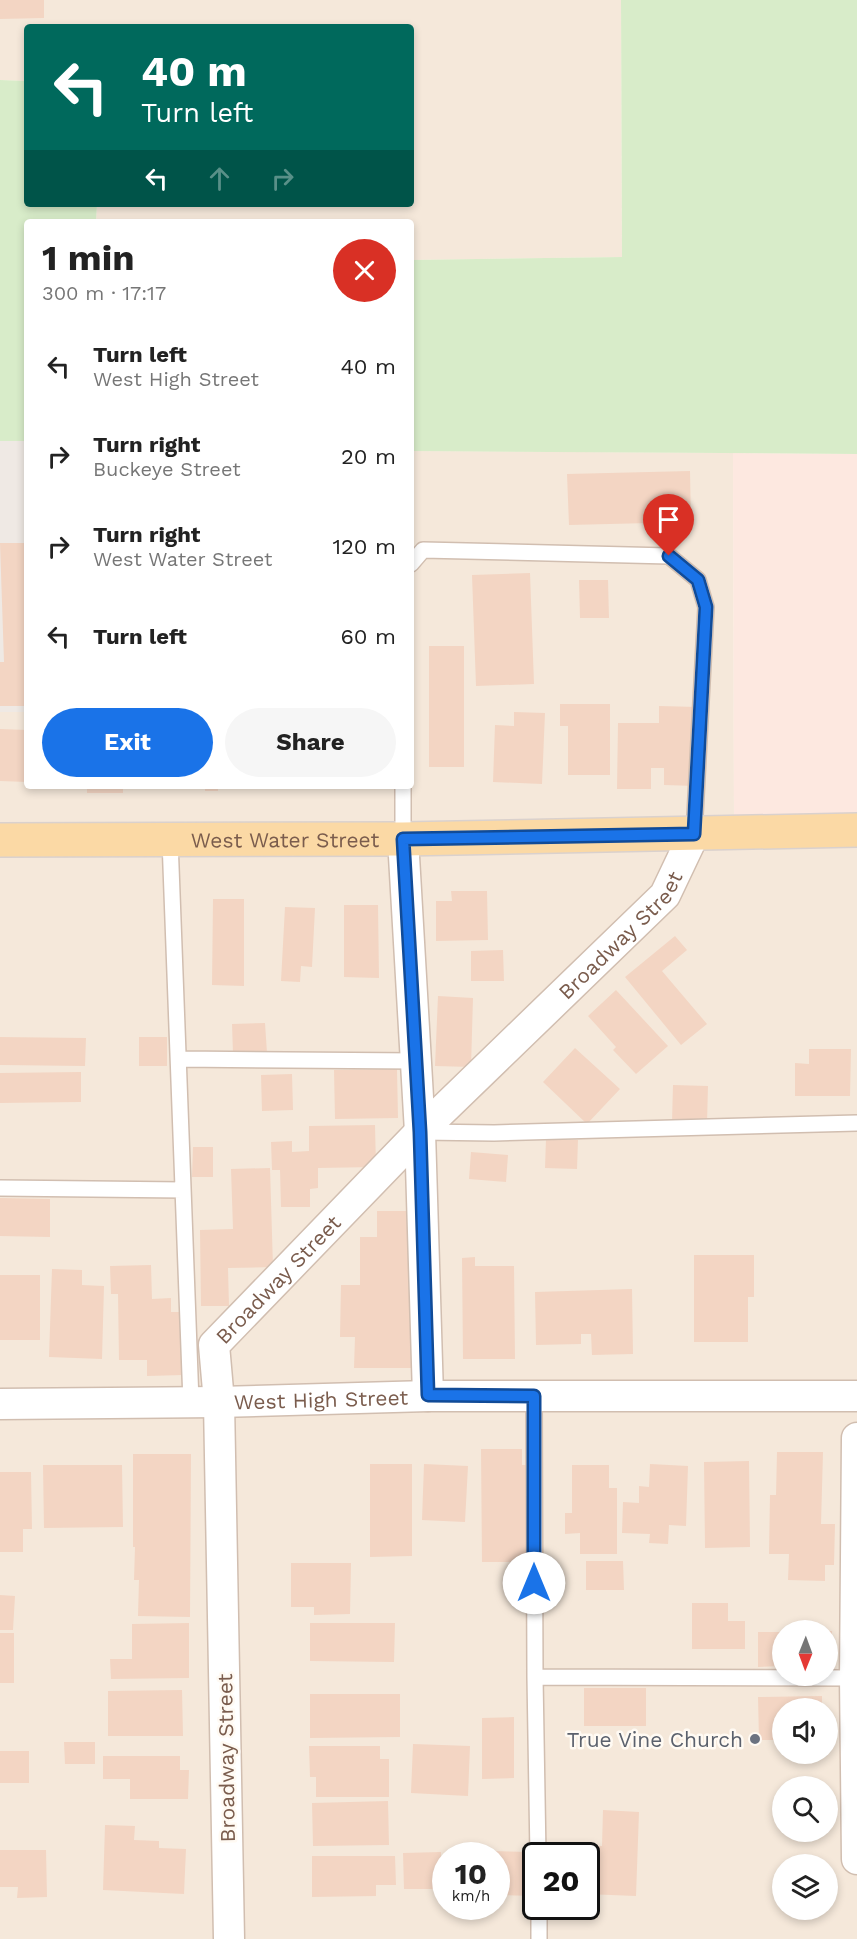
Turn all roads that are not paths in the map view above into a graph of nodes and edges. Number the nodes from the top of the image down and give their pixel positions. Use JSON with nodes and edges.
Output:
{"nodes":[{"id":1,"x":414,"y":560,"type":"edge"},
{"id":2,"x":403,"y":789,"type":"edge"},
{"id":3,"x":857,"y":830,"type":"edge"},
{"id":4,"x":694,"y":834,"type":"junction"},
{"id":5,"x":403,"y":839,"type":"junction"},
{"id":6,"x":0,"y":840,"type":"edge"},
{"id":7,"x":170,"y":840,"type":"junction"},
{"id":8,"x":179,"y":1059,"type":"junction"},
{"id":9,"x":416,"y":1061,"type":"junction"},
{"id":10,"x":857,"y":1123,"type":"edge"},
{"id":11,"x":420,"y":1132,"type":"junction"},
{"id":12,"x":0,"y":1188,"type":"edge"},
{"id":13,"x":183,"y":1190,"type":"junction"},
{"id":14,"x":428,"y":1395,"type":"junction"},
{"id":15,"x":534,"y":1396,"type":"junction"},
{"id":16,"x":857,"y":1396,"type":"edge"},
{"id":17,"x":205,"y":1402,"type":"junction"},
{"id":18,"x":0,"y":1404,"type":"edge"},
{"id":19,"x":857,"y":1438,"type":"edge"},
{"id":20,"x":535,"y":1677,"type":"junction"},
{"id":21,"x":856,"y":1678,"type":"edge"},
{"id":22,"x":538,"y":1842,"type":"edge"},
{"id":23,"x":857,"y":1859,"type":"edge"},
{"id":24,"x":539,"y":1920,"type":"edge"},
{"id":25,"x":230,"y":1939,"type":"edge"},
{"id":26,"x":539,"y":1939,"type":"edge"}],
"edges":[{"from":1,"to":4,"type":"lane"},
{"from":2,"to":5,"type":"lane"},
{"from":3,"to":4,"type":"main road","name":"West Water Street"},
{"from":4,"to":5,"type":"main road","name":"West Water Street"},
{"from":4,"to":11,"type":"street","name":"Broadway Street"},
{"from":5,"to":7,"type":"main road","name":"West Water Street"},
{"from":5,"to":9,"type":"street"},
{"from":6,"to":7,"type":"main road","name":"West Water Street"},
{"from":7,"to":8,"type":"lane"},
{"from":8,"to":9,"type":"lane"},
{"from":8,"to":13,"type":"lane"},
{"from":9,"to":11,"type":"street"},
{"from":10,"to":11,"type":"lane"},
{"from":11,"to":14,"type":"street"},
{"from":11,"to":17,"type":"street","name":"Broadway Street"},
{"from":12,"to":13,"type":"lane"},
{"from":13,"to":17,"type":"lane"},
{"from":14,"to":15,"type":"street","name":"West High Street"},
{"from":14,"to":17,"type":"street","name":"West High Street"},
{"from":15,"to":16,"type":"street","name":"West High Street"},
{"from":15,"to":20,"type":"lane"},
{"from":17,"to":18,"type":"street","name":"West High Street"},
{"from":17,"to":25,"type":"street","name":"Broadway Street"},
{"from":19,"to":21,"type":"street"},
{"from":20,"to":21,"type":"lane"},
{"from":20,"to":22,"type":"lane"},
{"from":21,"to":23,"type":"street"},
{"from":24,"to":26,"type":"lane"}]}
